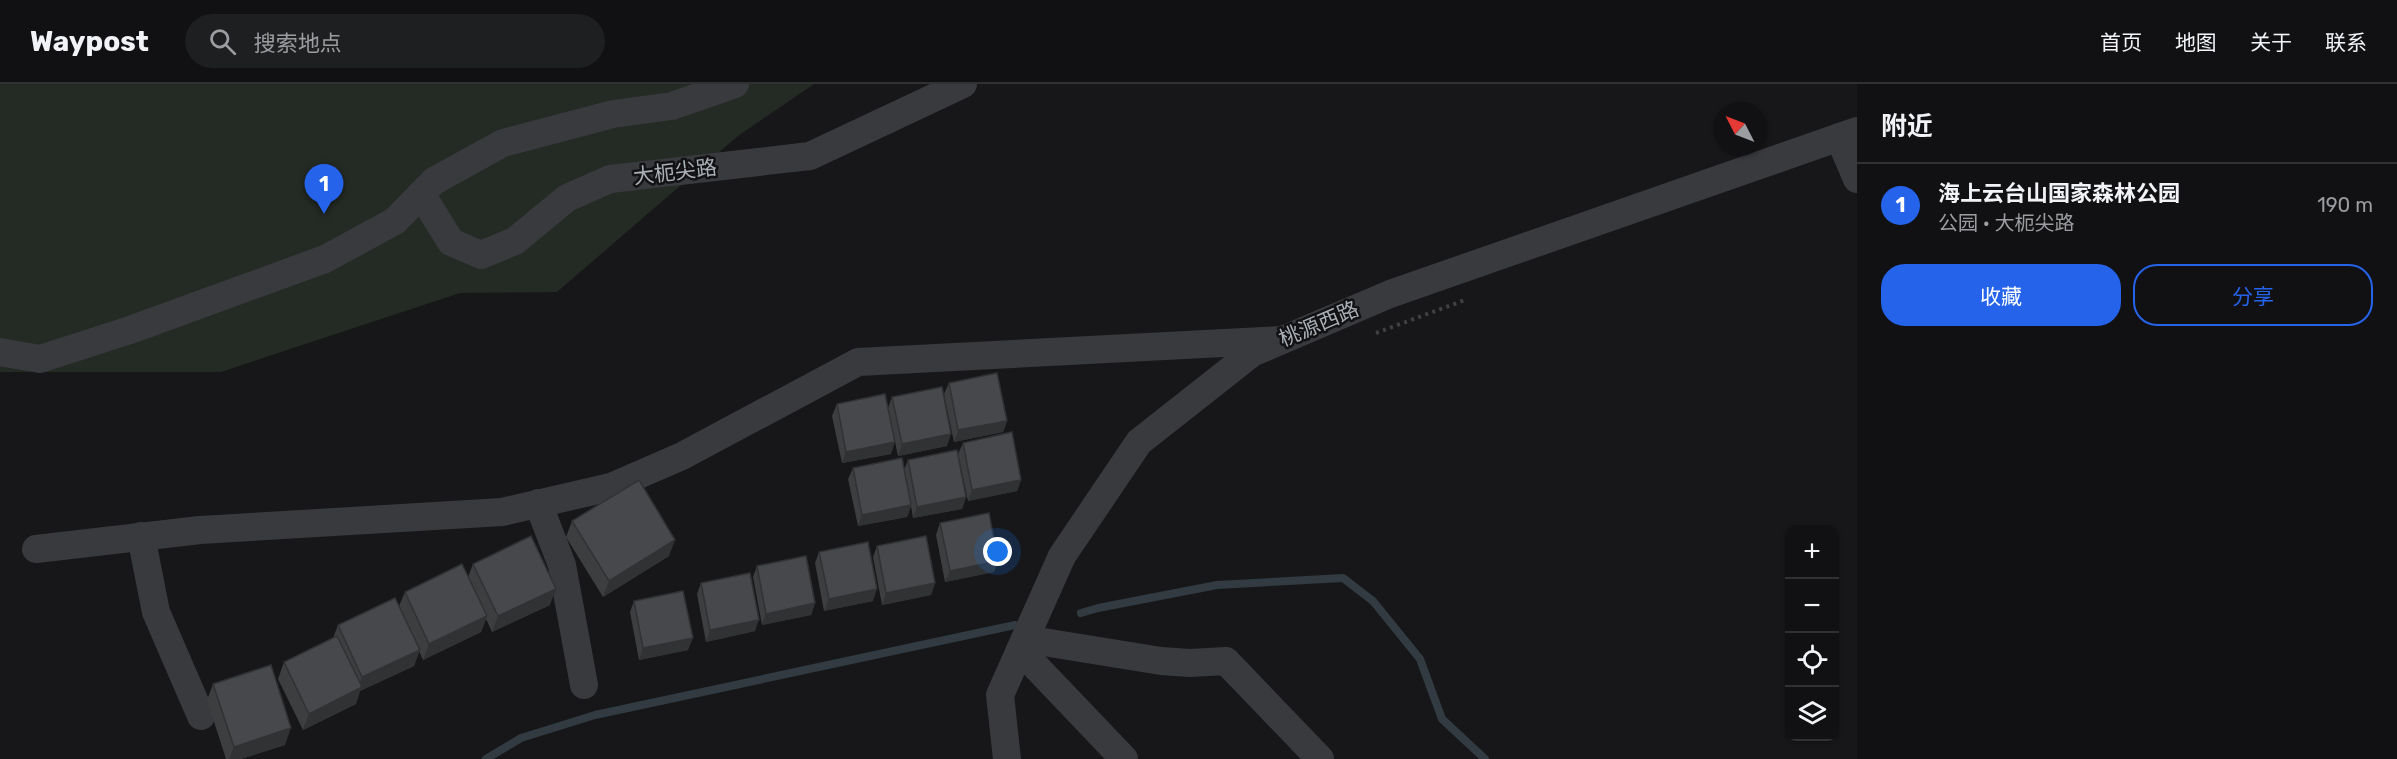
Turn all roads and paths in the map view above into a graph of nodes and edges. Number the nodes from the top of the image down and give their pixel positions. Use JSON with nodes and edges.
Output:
{"nodes":[{"id":1,"x":735,"y":84,"type":"edge"},
{"id":2,"x":963,"y":84,"type":"edge"},
{"id":3,"x":1848,"y":134,"type":"edge"},
{"id":4,"x":1857,"y":178,"type":"edge"},
{"id":5,"x":420,"y":194,"type":"junction"},
{"id":6,"x":1467,"y":299,"type":"dead end"},
{"id":7,"x":1367,"y":336,"type":"dead end"},
{"id":8,"x":1282,"y":340,"type":"junction"},
{"id":9,"x":0,"y":352,"type":"edge"},
{"id":10,"x":538,"y":503,"type":"junction"},
{"id":11,"x":141,"y":536,"type":"junction"},
{"id":12,"x":36,"y":549,"type":"dead end"},
{"id":13,"x":1023,"y":644,"type":"junction"},
{"id":14,"x":584,"y":685,"type":"dead end"},
{"id":15,"x":201,"y":716,"type":"dead end"},
{"id":16,"x":1007,"y":759,"type":"edge"},
{"id":17,"x":1124,"y":759,"type":"edge"},
{"id":18,"x":1320,"y":759,"type":"edge"}],
"edges":[{"from":1,"to":5,"type":"street"},
{"from":2,"to":5,"type":"street","name":"大枙尖路"},
{"from":3,"to":4,"type":"street"},
{"from":3,"to":8,"type":"street","name":"桃源西路"},
{"from":5,"to":9,"type":"street"},
{"from":6,"to":7,"type":"path"},
{"from":8,"to":10,"type":"street"},
{"from":8,"to":13,"type":"street","name":"桃源西路"},
{"from":10,"to":11,"type":"street"},
{"from":10,"to":14,"type":"street"},
{"from":11,"to":12,"type":"street"},
{"from":11,"to":15,"type":"street"},
{"from":13,"to":16,"type":"street","name":"桃源西路"},
{"from":13,"to":17,"type":"street"},
{"from":13,"to":18,"type":"street"}]}
